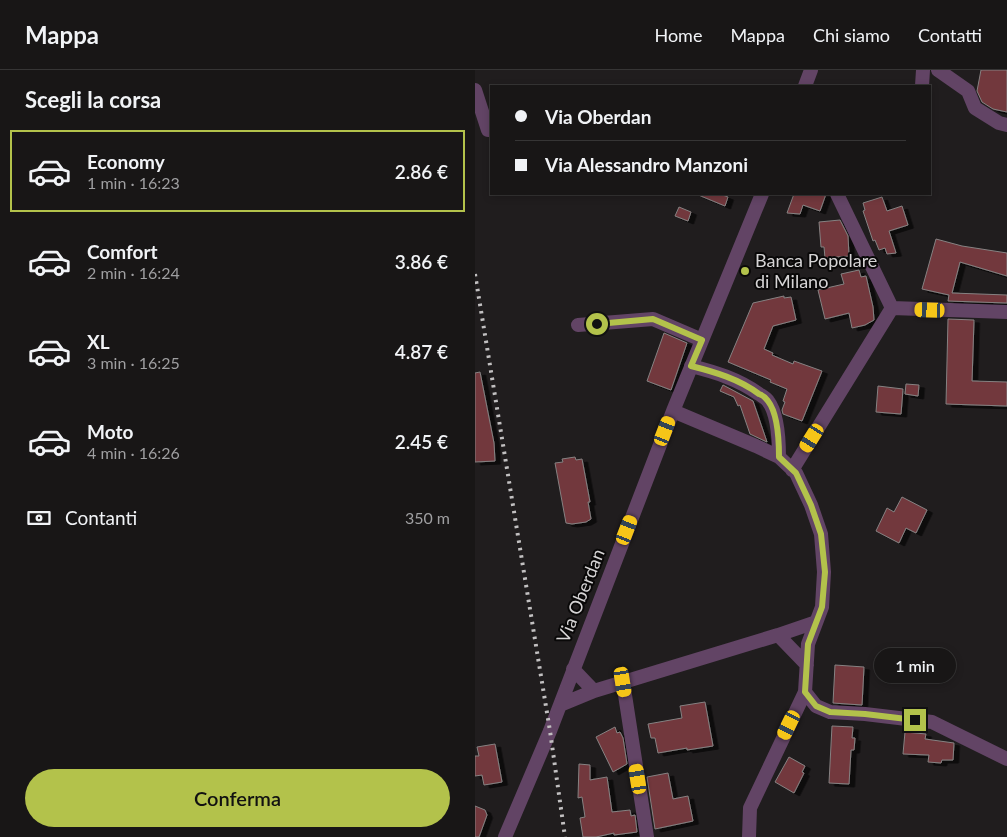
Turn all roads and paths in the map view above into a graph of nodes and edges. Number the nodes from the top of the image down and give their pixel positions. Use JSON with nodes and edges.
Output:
{"nodes":[{"id":1,"x":811,"y":70,"type":"edge"},
{"id":2,"x":923,"y":70,"type":"edge"},
{"id":3,"x":938,"y":70,"type":"edge"},
{"id":4,"x":805,"y":85,"type":"edge"},
{"id":5,"x":922,"y":85,"type":"edge"},
{"id":6,"x":475,"y":90,"type":"edge"},
{"id":7,"x":1007,"y":124,"type":"edge"},
{"id":8,"x":485,"y":130,"type":"edge"},
{"id":9,"x":762,"y":195,"type":"edge"},
{"id":10,"x":837,"y":195,"type":"edge"},
{"id":11,"x":892,"y":308,"type":"junction"},
{"id":12,"x":1007,"y":312,"type":"edge"},
{"id":13,"x":578,"y":325,"type":"dead end"},
{"id":14,"x":702,"y":340,"type":"junction"},
{"id":15,"x":691,"y":366,"type":"junction"},
{"id":16,"x":673,"y":411,"type":"junction"},
{"id":17,"x":779,"y":457,"type":"junction"},
{"id":18,"x":792,"y":470,"type":"junction"},
{"id":19,"x":816,"y":622,"type":"junction"},
{"id":20,"x":778,"y":635,"type":"junction"},
{"id":21,"x":807,"y":666,"type":"junction"},
{"id":22,"x":573,"y":669,"type":"junction"},
{"id":23,"x":623,"y":682,"type":"junction"},
{"id":24,"x":594,"y":691,"type":"junction"},
{"id":25,"x":805,"y":692,"type":"junction"},
{"id":26,"x":560,"y":705,"type":"junction"},
{"id":27,"x":1007,"y":759,"type":"edge"},
{"id":28,"x":505,"y":837,"type":"edge"},
{"id":29,"x":647,"y":837,"type":"edge"},
{"id":30,"x":749,"y":837,"type":"edge"}],
"edges":[{"from":1,"to":4,"type":"street"},
{"from":2,"to":5,"type":"street"},
{"from":3,"to":7,"type":"street"},
{"from":6,"to":8,"type":"street"},
{"from":9,"to":14,"type":"street","name":"Via Oberdan"},
{"from":10,"to":11,"type":"street"},
{"from":11,"to":12,"type":"street"},
{"from":11,"to":18,"type":"street"},
{"from":13,"to":14,"type":"street"},
{"from":14,"to":15,"type":"street","name":"Via Oberdan"},
{"from":15,"to":16,"type":"street","name":"Via Oberdan"},
{"from":15,"to":17,"type":"street"},
{"from":16,"to":17,"type":"street"},
{"from":16,"to":22,"type":"street","name":"Via Oberdan"},
{"from":17,"to":18,"type":"street"},
{"from":18,"to":19,"type":"street"},
{"from":19,"to":20,"type":"street"},
{"from":19,"to":21,"type":"street"},
{"from":20,"to":21,"type":"street"},
{"from":20,"to":23,"type":"street"},
{"from":21,"to":25,"type":"street"},
{"from":22,"to":24,"type":"street"},
{"from":22,"to":26,"type":"street","name":"Via Oberdan"},
{"from":23,"to":24,"type":"street"},
{"from":23,"to":29,"type":"street"},
{"from":24,"to":26,"type":"street"},
{"from":25,"to":27,"type":"street"},
{"from":25,"to":30,"type":"street"},
{"from":26,"to":28,"type":"street","name":"Via Oberdan"}]}
